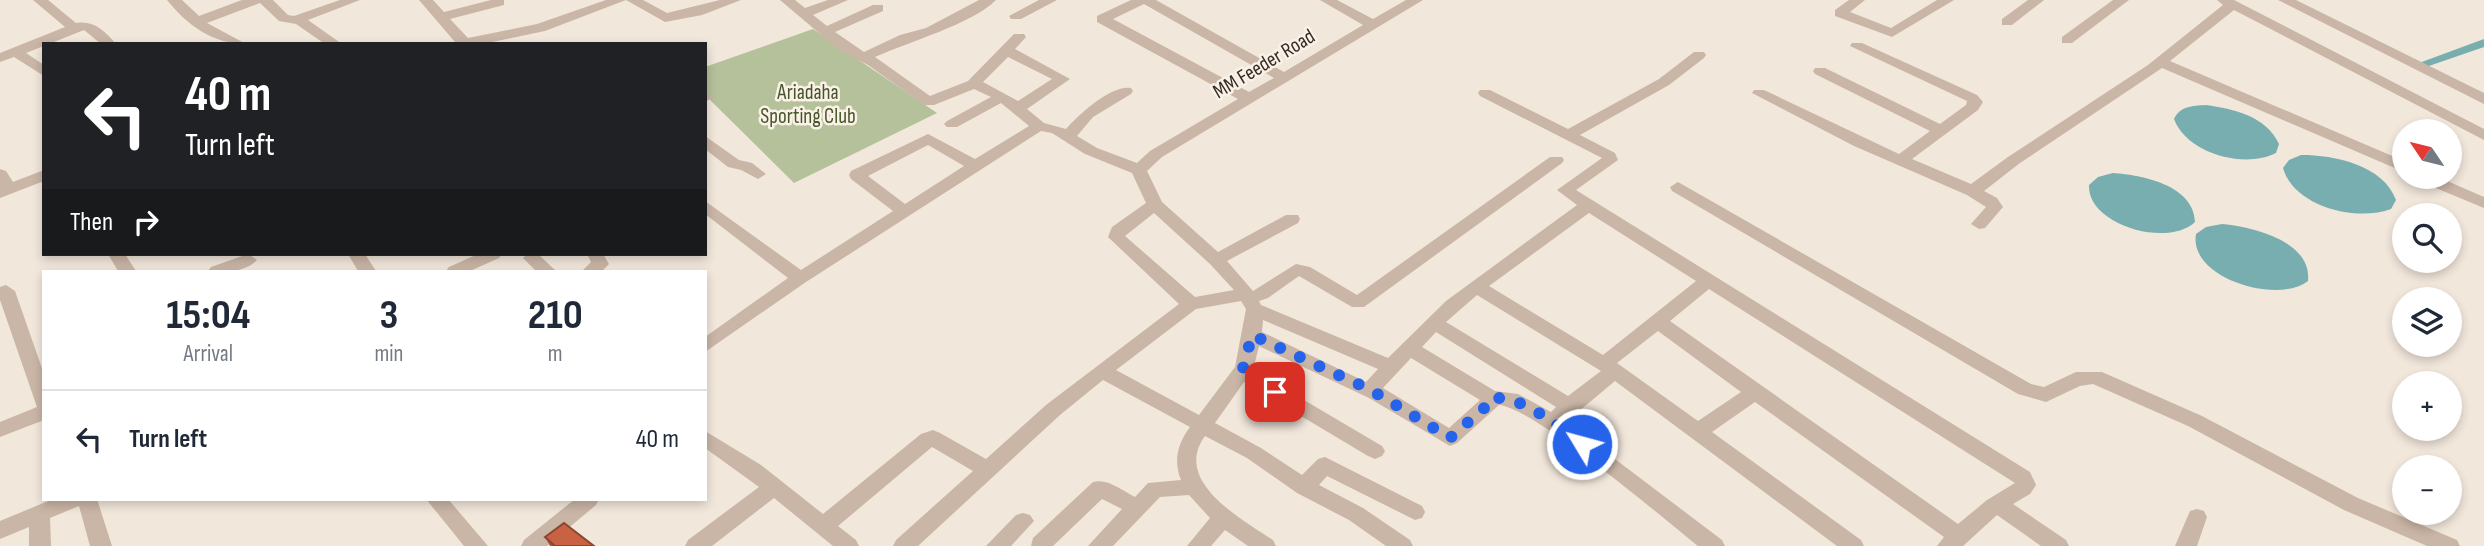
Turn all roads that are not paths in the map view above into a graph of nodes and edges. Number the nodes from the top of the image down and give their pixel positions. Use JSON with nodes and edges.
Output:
{"nodes":[{"id":1,"x":40,"y":0,"type":"edge"},
{"id":2,"x":174,"y":0,"type":"edge"},
{"id":3,"x":255,"y":0,"type":"edge"},
{"id":4,"x":265,"y":0,"type":"edge"},
{"id":5,"x":353,"y":0,"type":"edge"},
{"id":6,"x":426,"y":0,"type":"edge"},
{"id":7,"x":619,"y":0,"type":"edge"},
{"id":8,"x":734,"y":0,"type":"edge"},
{"id":9,"x":787,"y":0,"type":"edge"},
{"id":10,"x":841,"y":0,"type":"edge"},
{"id":11,"x":989,"y":0,"type":"edge"},
{"id":12,"x":1050,"y":0,"type":"edge"},
{"id":13,"x":1144,"y":0,"type":"edge"},
{"id":14,"x":1327,"y":0,"type":"edge"},
{"id":15,"x":1416,"y":0,"type":"edge"},
{"id":16,"x":1858,"y":0,"type":"edge"},
{"id":17,"x":1947,"y":0,"type":"edge"},
{"id":18,"x":2037,"y":0,"type":"edge"},
{"id":19,"x":2122,"y":0,"type":"edge"},
{"id":20,"x":2285,"y":0,"type":"edge"},
{"id":21,"x":499,"y":2,"type":"dead end"},
{"id":22,"x":641,"y":2,"type":"edge"},
{"id":23,"x":2228,"y":2,"type":"edge"},
{"id":24,"x":878,"y":8,"type":"dead end"},
{"id":25,"x":802,"y":14,"type":"junction"},
{"id":26,"x":1016,"y":16,"type":"dead end"},
{"id":27,"x":442,"y":17,"type":"junction"},
{"id":28,"x":298,"y":19,"type":"junction"},
{"id":29,"x":197,"y":22,"type":"junction"},
{"id":30,"x":2007,"y":22,"type":"dead end"},
{"id":31,"x":1372,"y":24,"type":"junction"},
{"id":32,"x":540,"y":27,"type":"junction"},
{"id":33,"x":74,"y":28,"type":"junction"},
{"id":34,"x":824,"y":32,"type":"junction"},
{"id":35,"x":1019,"y":37,"type":"dead end"},
{"id":36,"x":2067,"y":40,"type":"dead end"},
{"id":37,"x":107,"y":42,"type":"edge"},
{"id":38,"x":231,"y":42,"type":"edge"},
{"id":39,"x":332,"y":42,"type":"edge"},
{"id":40,"x":464,"y":42,"type":"edge"},
{"id":41,"x":470,"y":42,"type":"edge"},
{"id":42,"x":551,"y":42,"type":"edge"},
{"id":43,"x":1857,"y":46,"type":"dead end"},
{"id":44,"x":1006,"y":50,"type":"junction"},
{"id":45,"x":16,"y":52,"type":"junction"},
{"id":46,"x":1699,"y":55,"type":"dead end"},
{"id":47,"x":0,"y":58,"type":"edge"},
{"id":48,"x":864,"y":58,"type":"junction"},
{"id":49,"x":2160,"y":62,"type":"junction"},
{"id":50,"x":42,"y":71,"type":"edge"},
{"id":51,"x":1820,"y":71,"type":"dead end"},
{"id":52,"x":1283,"y":77,"type":"junction"},
{"id":53,"x":973,"y":84,"type":"junction"},
{"id":54,"x":1126,"y":91,"type":"dead end"},
{"id":55,"x":1485,"y":93,"type":"dead end"},
{"id":56,"x":1759,"y":93,"type":"dead end"},
{"id":57,"x":1000,"y":98,"type":"junction"},
{"id":58,"x":1248,"y":98,"type":"junction"},
{"id":59,"x":2484,"y":99,"type":"edge"},
{"id":60,"x":1018,"y":108,"type":"junction"},
{"id":61,"x":952,"y":124,"type":"dead end"},
{"id":62,"x":1039,"y":126,"type":"junction"},
{"id":63,"x":1941,"y":131,"type":"junction"},
{"id":64,"x":1569,"y":135,"type":"junction"},
{"id":65,"x":2484,"y":135,"type":"edge"},
{"id":66,"x":1068,"y":137,"type":"junction"},
{"id":67,"x":707,"y":143,"type":"edge"},
{"id":68,"x":1556,"y":160,"type":"dead end"},
{"id":69,"x":1900,"y":160,"type":"junction"},
{"id":70,"x":2392,"y":162,"type":"edge"},
{"id":71,"x":975,"y":166,"type":"junction"},
{"id":72,"x":1139,"y":170,"type":"junction"},
{"id":73,"x":0,"y":174,"type":"edge"},
{"id":74,"x":758,"y":174,"type":"dead end"},
{"id":75,"x":42,"y":176,"type":"edge"},
{"id":76,"x":1678,"y":187,"type":"dead end"},
{"id":77,"x":2452,"y":189,"type":"edge"},
{"id":78,"x":5,"y":191,"type":"edge"},
{"id":79,"x":1973,"y":191,"type":"junction"},
{"id":80,"x":2484,"y":203,"type":"edge"},
{"id":81,"x":1155,"y":205,"type":"junction"},
{"id":82,"x":1590,"y":206,"type":"junction"},
{"id":83,"x":707,"y":208,"type":"edge"},
{"id":84,"x":906,"y":212,"type":"junction"},
{"id":85,"x":1293,"y":219,"type":"dead end"},
{"id":86,"x":1979,"y":224,"type":"dead end"},
{"id":87,"x":489,"y":256,"type":"edge"},
{"id":88,"x":596,"y":256,"type":"edge"},
{"id":89,"x":532,"y":258,"type":"dead end"},
{"id":90,"x":1216,"y":260,"type":"junction"},
{"id":91,"x":249,"y":262,"type":"edge"},
{"id":92,"x":221,"y":270,"type":"edge"},
{"id":93,"x":457,"y":270,"type":"edge"},
{"id":94,"x":546,"y":270,"type":"edge"},
{"id":95,"x":592,"y":270,"type":"edge"},
{"id":96,"x":800,"y":278,"type":"junction"},
{"id":97,"x":1710,"y":279,"type":"junction"},
{"id":98,"x":1477,"y":287,"type":"junction"},
{"id":99,"x":6,"y":291,"type":"dead end"},
{"id":100,"x":1191,"y":304,"type":"junction"},
{"id":101,"x":1252,"y":304,"type":"junction"},
{"id":102,"x":1657,"y":321,"type":"junction"},
{"id":103,"x":1433,"y":322,"type":"junction"},
{"id":104,"x":1252,"y":335,"type":"junction"},
{"id":105,"x":707,"y":345,"type":"edge"},
{"id":106,"x":1409,"y":348,"type":"junction"},
{"id":107,"x":1391,"y":367,"type":"junction"},
{"id":108,"x":1609,"y":367,"type":"junction"},
{"id":109,"x":1102,"y":371,"type":"junction"},
{"id":110,"x":1242,"y":372,"type":"junction"},
{"id":111,"x":1371,"y":390,"type":"junction"},
{"id":112,"x":1755,"y":392,"type":"junction"},
{"id":113,"x":42,"y":396,"type":"edge"},
{"id":114,"x":1491,"y":398,"type":"junction"},
{"id":115,"x":1569,"y":406,"type":"junction"},
{"id":116,"x":42,"y":413,"type":"edge"},
{"id":117,"x":1203,"y":424,"type":"junction"},
{"id":118,"x":1555,"y":424,"type":"junction"},
{"id":119,"x":0,"y":430,"type":"edge"},
{"id":120,"x":1698,"y":431,"type":"junction"},
{"id":121,"x":707,"y":439,"type":"edge"},
{"id":122,"x":1375,"y":451,"type":"dead end"},
{"id":123,"x":987,"y":468,"type":"junction"},
{"id":124,"x":774,"y":486,"type":"junction"},
{"id":125,"x":1194,"y":487,"type":"junction"},
{"id":126,"x":1304,"y":487,"type":"junction"},
{"id":127,"x":69,"y":501,"type":"edge"},
{"id":128,"x":88,"y":501,"type":"edge"},
{"id":129,"x":438,"y":501,"type":"edge"},
{"id":130,"x":587,"y":501,"type":"edge"},
{"id":131,"x":1998,"y":505,"type":"junction"},
{"id":132,"x":1136,"y":507,"type":"junction"},
{"id":133,"x":1415,"y":512,"type":"dead end"},
{"id":134,"x":40,"y":513,"type":"junction"},
{"id":135,"x":2197,"y":517,"type":"dead end"},
{"id":136,"x":1223,"y":518,"type":"junction"},
{"id":137,"x":1023,"y":521,"type":"dead end"},
{"id":138,"x":822,"y":527,"type":"junction"},
{"id":139,"x":0,"y":530,"type":"edge"},
{"id":140,"x":1953,"y":541,"type":"edge"},
{"id":141,"x":1041,"y":544,"type":"dead end"},
{"id":142,"x":842,"y":545,"type":"edge"},
{"id":143,"x":40,"y":546,"type":"edge"},
{"id":144,"x":101,"y":546,"type":"edge"},
{"id":145,"x":477,"y":546,"type":"edge"},
{"id":146,"x":532,"y":546,"type":"edge"},
{"id":147,"x":696,"y":546,"type":"edge"},
{"id":148,"x":904,"y":546,"type":"edge"},
{"id":149,"x":997,"y":546,"type":"edge"},
{"id":150,"x":1099,"y":546,"type":"edge"},
{"id":151,"x":1198,"y":546,"type":"edge"},
{"id":152,"x":1265,"y":546,"type":"edge"},
{"id":153,"x":1402,"y":546,"type":"edge"},
{"id":154,"x":1714,"y":546,"type":"edge"},
{"id":155,"x":1853,"y":546,"type":"edge"},
{"id":156,"x":2058,"y":546,"type":"edge"},
{"id":157,"x":2186,"y":546,"type":"edge"},
{"id":158,"x":2449,"y":546,"type":"edge"}],
"edges":[{"from":1,"to":33,"type":"street"},
{"from":2,"to":29,"type":"street"},
{"from":3,"to":29,"type":"street"},
{"from":4,"to":28,"type":"street"},
{"from":5,"to":28,"type":"street"},
{"from":6,"to":27,"type":"street"},
{"from":7,"to":32,"type":"street"},
{"from":8,"to":22,"type":"street"},
{"from":9,"to":25,"type":"street"},
{"from":10,"to":25,"type":"street"},
{"from":11,"to":48,"type":"street"},
{"from":12,"to":26,"type":"street"},
{"from":13,"to":52,"type":"street"},
{"from":13,"to":58,"type":"street"},
{"from":14,"to":31,"type":"street"},
{"from":15,"to":31,"type":"street","name":"MM Feeder Road"},
{"from":16,"to":17,"type":"street"},
{"from":18,"to":30,"type":"street"},
{"from":19,"to":36,"type":"street"},
{"from":20,"to":59,"type":"street"},
{"from":21,"to":27,"type":"street"},
{"from":23,"to":49,"type":"street"},
{"from":23,"to":65,"type":"street"},
{"from":24,"to":34,"type":"street"},
{"from":25,"to":34,"type":"street"},
{"from":27,"to":40,"type":"street"},
{"from":28,"to":39,"type":"street"},
{"from":29,"to":38,"type":"street"},
{"from":31,"to":52,"type":"street","name":"MM Feeder Road"},
{"from":32,"to":41,"type":"street"},
{"from":32,"to":42,"type":"street"},
{"from":33,"to":37,"type":"street"},
{"from":33,"to":45,"type":"street"},
{"from":34,"to":48,"type":"street"},
{"from":35,"to":44,"type":"street"},
{"from":43,"to":63,"type":"street"},
{"from":44,"to":53,"type":"street"},
{"from":44,"to":60,"type":"street"},
{"from":45,"to":47,"type":"street"},
{"from":45,"to":50,"type":"street"},
{"from":46,"to":64,"type":"street"},
{"from":48,"to":53,"type":"street"},
{"from":49,"to":70,"type":"street"},
{"from":49,"to":79,"type":"street"},
{"from":51,"to":63,"type":"street"},
{"from":52,"to":58,"type":"street","name":"MM Feeder Road"},
{"from":53,"to":57,"type":"street"},
{"from":54,"to":66,"type":"street"},
{"from":55,"to":64,"type":"street"},
{"from":56,"to":69,"type":"street"},
{"from":57,"to":60,"type":"street"},
{"from":57,"to":61,"type":"street"},
{"from":58,"to":72,"type":"street","name":"MM Feeder Road"},
{"from":60,"to":62,"type":"street"},
{"from":62,"to":66,"type":"street"},
{"from":62,"to":71,"type":"street"},
{"from":63,"to":69,"type":"street"},
{"from":64,"to":82,"type":"street"},
{"from":66,"to":72,"type":"street"},
{"from":67,"to":74,"type":"street"},
{"from":68,"to":101,"type":"street"},
{"from":69,"to":79,"type":"street"},
{"from":71,"to":84,"type":"street"},
{"from":71,"to":84,"type":"street"},
{"from":72,"to":81,"type":"street"},
{"from":73,"to":78,"type":"street"},
{"from":75,"to":78,"type":"street"},
{"from":76,"to":158,"type":"street"},
{"from":77,"to":80,"type":"street"},
{"from":79,"to":86,"type":"street"},
{"from":81,"to":90,"type":"street"},
{"from":81,"to":100,"type":"street"},
{"from":82,"to":97,"type":"street"},
{"from":82,"to":98,"type":"street"},
{"from":83,"to":96,"type":"street"},
{"from":84,"to":96,"type":"street"},
{"from":85,"to":90,"type":"street"},
{"from":87,"to":93,"type":"street"},
{"from":88,"to":95,"type":"street"},
{"from":89,"to":94,"type":"street"},
{"from":90,"to":101,"type":"street"},
{"from":91,"to":92,"type":"street"},
{"from":96,"to":105,"type":"street"},
{"from":97,"to":102,"type":"street"},
{"from":97,"to":131,"type":"street"},
{"from":98,"to":103,"type":"street"},
{"from":98,"to":108,"type":"street"},
{"from":99,"to":113,"type":"street"},
{"from":100,"to":101,"type":"street"},
{"from":100,"to":109,"type":"street"},
{"from":101,"to":104,"type":"street"},
{"from":101,"to":107,"type":"street"},
{"from":102,"to":108,"type":"street"},
{"from":102,"to":112,"type":"street"},
{"from":103,"to":106,"type":"street"},
{"from":103,"to":115,"type":"street"},
{"from":104,"to":110,"type":"street"},
{"from":104,"to":111,"type":"street"},
{"from":106,"to":107,"type":"street"},
{"from":106,"to":114,"type":"street"},
{"from":107,"to":111,"type":"street"},
{"from":108,"to":115,"type":"street"},
{"from":108,"to":120,"type":"street"},
{"from":109,"to":117,"type":"street"},
{"from":109,"to":123,"type":"street"},
{"from":110,"to":117,"type":"street"},
{"from":110,"to":122,"type":"street"},
{"from":111,"to":114,"type":"street"},
{"from":112,"to":120,"type":"street"},
{"from":112,"to":140,"type":"street"},
{"from":114,"to":118,"type":"street"},
{"from":115,"to":118,"type":"street"},
{"from":116,"to":119,"type":"street"},
{"from":117,"to":125,"type":"street"},
{"from":117,"to":126,"type":"street"},
{"from":118,"to":154,"type":"street"},
{"from":120,"to":155,"type":"street"},
{"from":121,"to":124,"type":"street"},
{"from":123,"to":138,"type":"street"},
{"from":123,"to":148,"type":"street"},
{"from":124,"to":138,"type":"street"},
{"from":124,"to":147,"type":"street"},
{"from":125,"to":132,"type":"street"},
{"from":125,"to":136,"type":"street"},
{"from":126,"to":133,"type":"street"},
{"from":126,"to":153,"type":"street"},
{"from":127,"to":134,"type":"street"},
{"from":128,"to":144,"type":"street"},
{"from":129,"to":145,"type":"street"},
{"from":130,"to":146,"type":"street"},
{"from":131,"to":140,"type":"street"},
{"from":131,"to":156,"type":"street"},
{"from":132,"to":141,"type":"street"},
{"from":132,"to":150,"type":"street"},
{"from":134,"to":139,"type":"street"},
{"from":134,"to":143,"type":"street"},
{"from":135,"to":157,"type":"street"},
{"from":136,"to":151,"type":"street"},
{"from":136,"to":152,"type":"street"},
{"from":137,"to":149,"type":"street"},
{"from":138,"to":142,"type":"street"}]}
